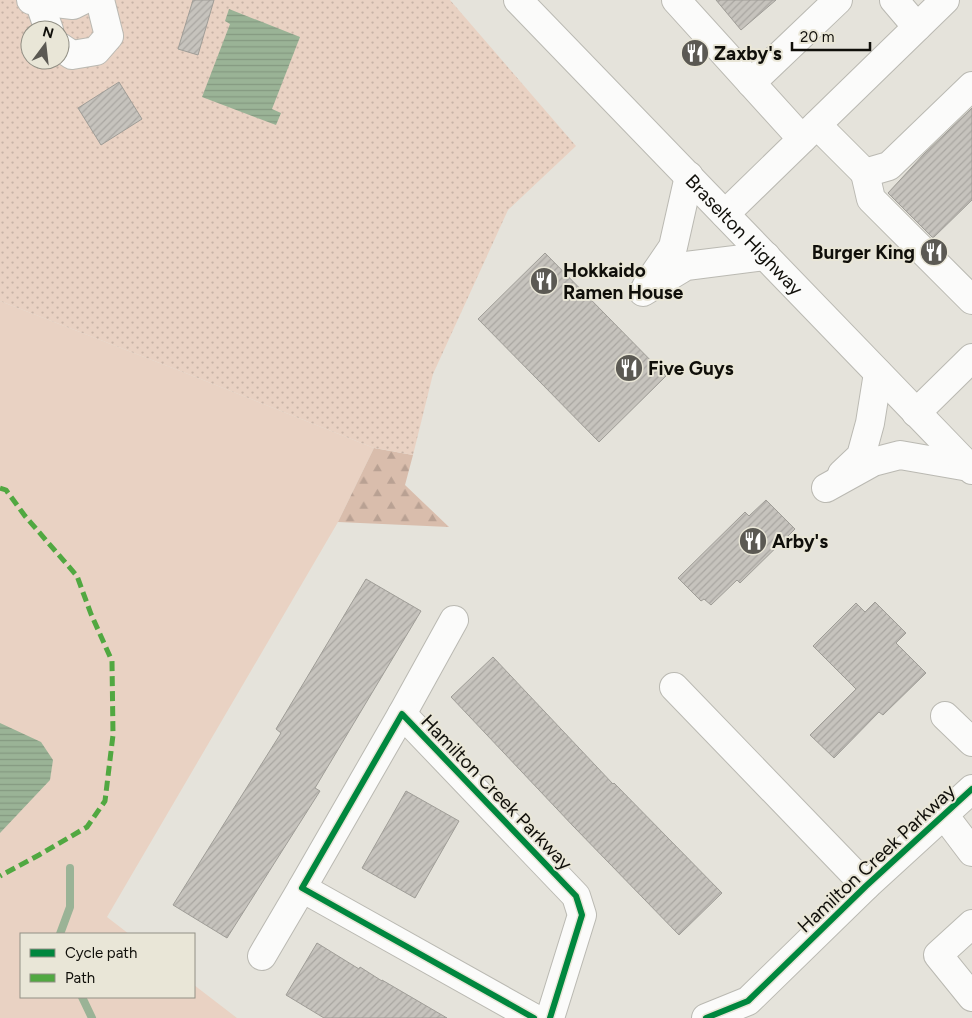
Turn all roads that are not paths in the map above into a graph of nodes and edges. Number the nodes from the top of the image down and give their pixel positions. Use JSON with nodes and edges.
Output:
{"nodes":[{"id":1,"x":35,"y":0,"type":"edge"},
{"id":2,"x":83,"y":0,"type":"edge"},
{"id":3,"x":100,"y":0,"type":"edge"},
{"id":4,"x":518,"y":0,"type":"edge"},
{"id":5,"x":676,"y":0,"type":"edge"},
{"id":6,"x":838,"y":0,"type":"edge"},
{"id":7,"x":894,"y":0,"type":"edge"},
{"id":8,"x":945,"y":0,"type":"edge"},
{"id":9,"x":44,"y":20,"type":"edge"},
{"id":10,"x":917,"y":27,"type":"junction"},
{"id":11,"x":70,"y":54,"type":"edge"},
{"id":12,"x":751,"y":83,"type":"junction"},
{"id":13,"x":972,"y":86,"type":"edge"},
{"id":14,"x":809,"y":132,"type":"junction"},
{"id":15,"x":865,"y":173,"type":"junction"},
{"id":16,"x":689,"y":176,"type":"junction"},
{"id":17,"x":725,"y":214,"type":"junction"},
{"id":18,"x":766,"y":256,"type":"junction"},
{"id":19,"x":972,"y":269,"type":"edge"},
{"id":20,"x":972,"y":295,"type":"edge"},
{"id":21,"x":972,"y":300,"type":"edge"},
{"id":22,"x":972,"y":358,"type":"edge"},
{"id":23,"x":878,"y":373,"type":"junction"},
{"id":24,"x":916,"y":413,"type":"junction"},
{"id":25,"x":970,"y":468,"type":"edge"},
{"id":26,"x":454,"y":620,"type":"dead end"},
{"id":27,"x":674,"y":687,"type":"dead end"},
{"id":28,"x":402,"y":714,"type":"junction"},
{"id":29,"x":945,"y":716,"type":"dead end"},
{"id":30,"x":972,"y":742,"type":"edge"},
{"id":31,"x":972,"y":789,"type":"edge"},
{"id":32,"x":944,"y":815,"type":"junction"},
{"id":33,"x":972,"y":852,"type":"edge"},
{"id":34,"x":866,"y":886,"type":"junction"},
{"id":35,"x":302,"y":888,"type":"junction"},
{"id":36,"x":972,"y":924,"type":"edge"},
{"id":37,"x":262,"y":956,"type":"dead end"},
{"id":38,"x":972,"y":997,"type":"edge"},
{"id":39,"x":718,"y":1016,"type":"edge"},
{"id":40,"x":534,"y":1018,"type":"edge"},
{"id":41,"x":550,"y":1018,"type":"edge"}],
"edges":[{"from":1,"to":2,"type":"street"},
{"from":1,"to":9,"type":"street"},
{"from":3,"to":11,"type":"street"},
{"from":4,"to":16,"type":"street","name":"Braselton Highway"},
{"from":5,"to":12,"type":"street"},
{"from":6,"to":12,"type":"street"},
{"from":7,"to":10,"type":"street"},
{"from":8,"to":10,"type":"street"},
{"from":10,"to":14,"type":"street"},
{"from":12,"to":14,"type":"street"},
{"from":13,"to":15,"type":"street"},
{"from":14,"to":15,"type":"street"},
{"from":14,"to":17,"type":"street"},
{"from":15,"to":21,"type":"street"},
{"from":16,"to":17,"type":"street","name":"Braselton Highway"},
{"from":16,"to":18,"type":"street"},
{"from":17,"to":18,"type":"street","name":"Braselton Highway"},
{"from":18,"to":23,"type":"street","name":"Braselton Highway"},
{"from":19,"to":20,"type":"street"},
{"from":22,"to":24,"type":"street"},
{"from":23,"to":24,"type":"street","name":"Braselton Highway"},
{"from":23,"to":25,"type":"street"},
{"from":24,"to":25,"type":"street","name":"Braselton Highway"},
{"from":26,"to":28,"type":"street"},
{"from":27,"to":34,"type":"street"},
{"from":28,"to":35,"type":"street","name":"Hamilton Creek Parkway"},
{"from":28,"to":41,"type":"street","name":"Hamilton Creek Parkway"},
{"from":29,"to":30,"type":"street"},
{"from":31,"to":32,"type":"street","name":"Hamilton Creek Parkway"},
{"from":32,"to":33,"type":"street"},
{"from":32,"to":34,"type":"street","name":"Hamilton Creek Parkway"},
{"from":34,"to":39,"type":"street","name":"Hamilton Creek Parkway"},
{"from":35,"to":37,"type":"street","name":"Hamilton Creek Parkway"},
{"from":35,"to":40,"type":"street"},
{"from":36,"to":38,"type":"street"}]}
